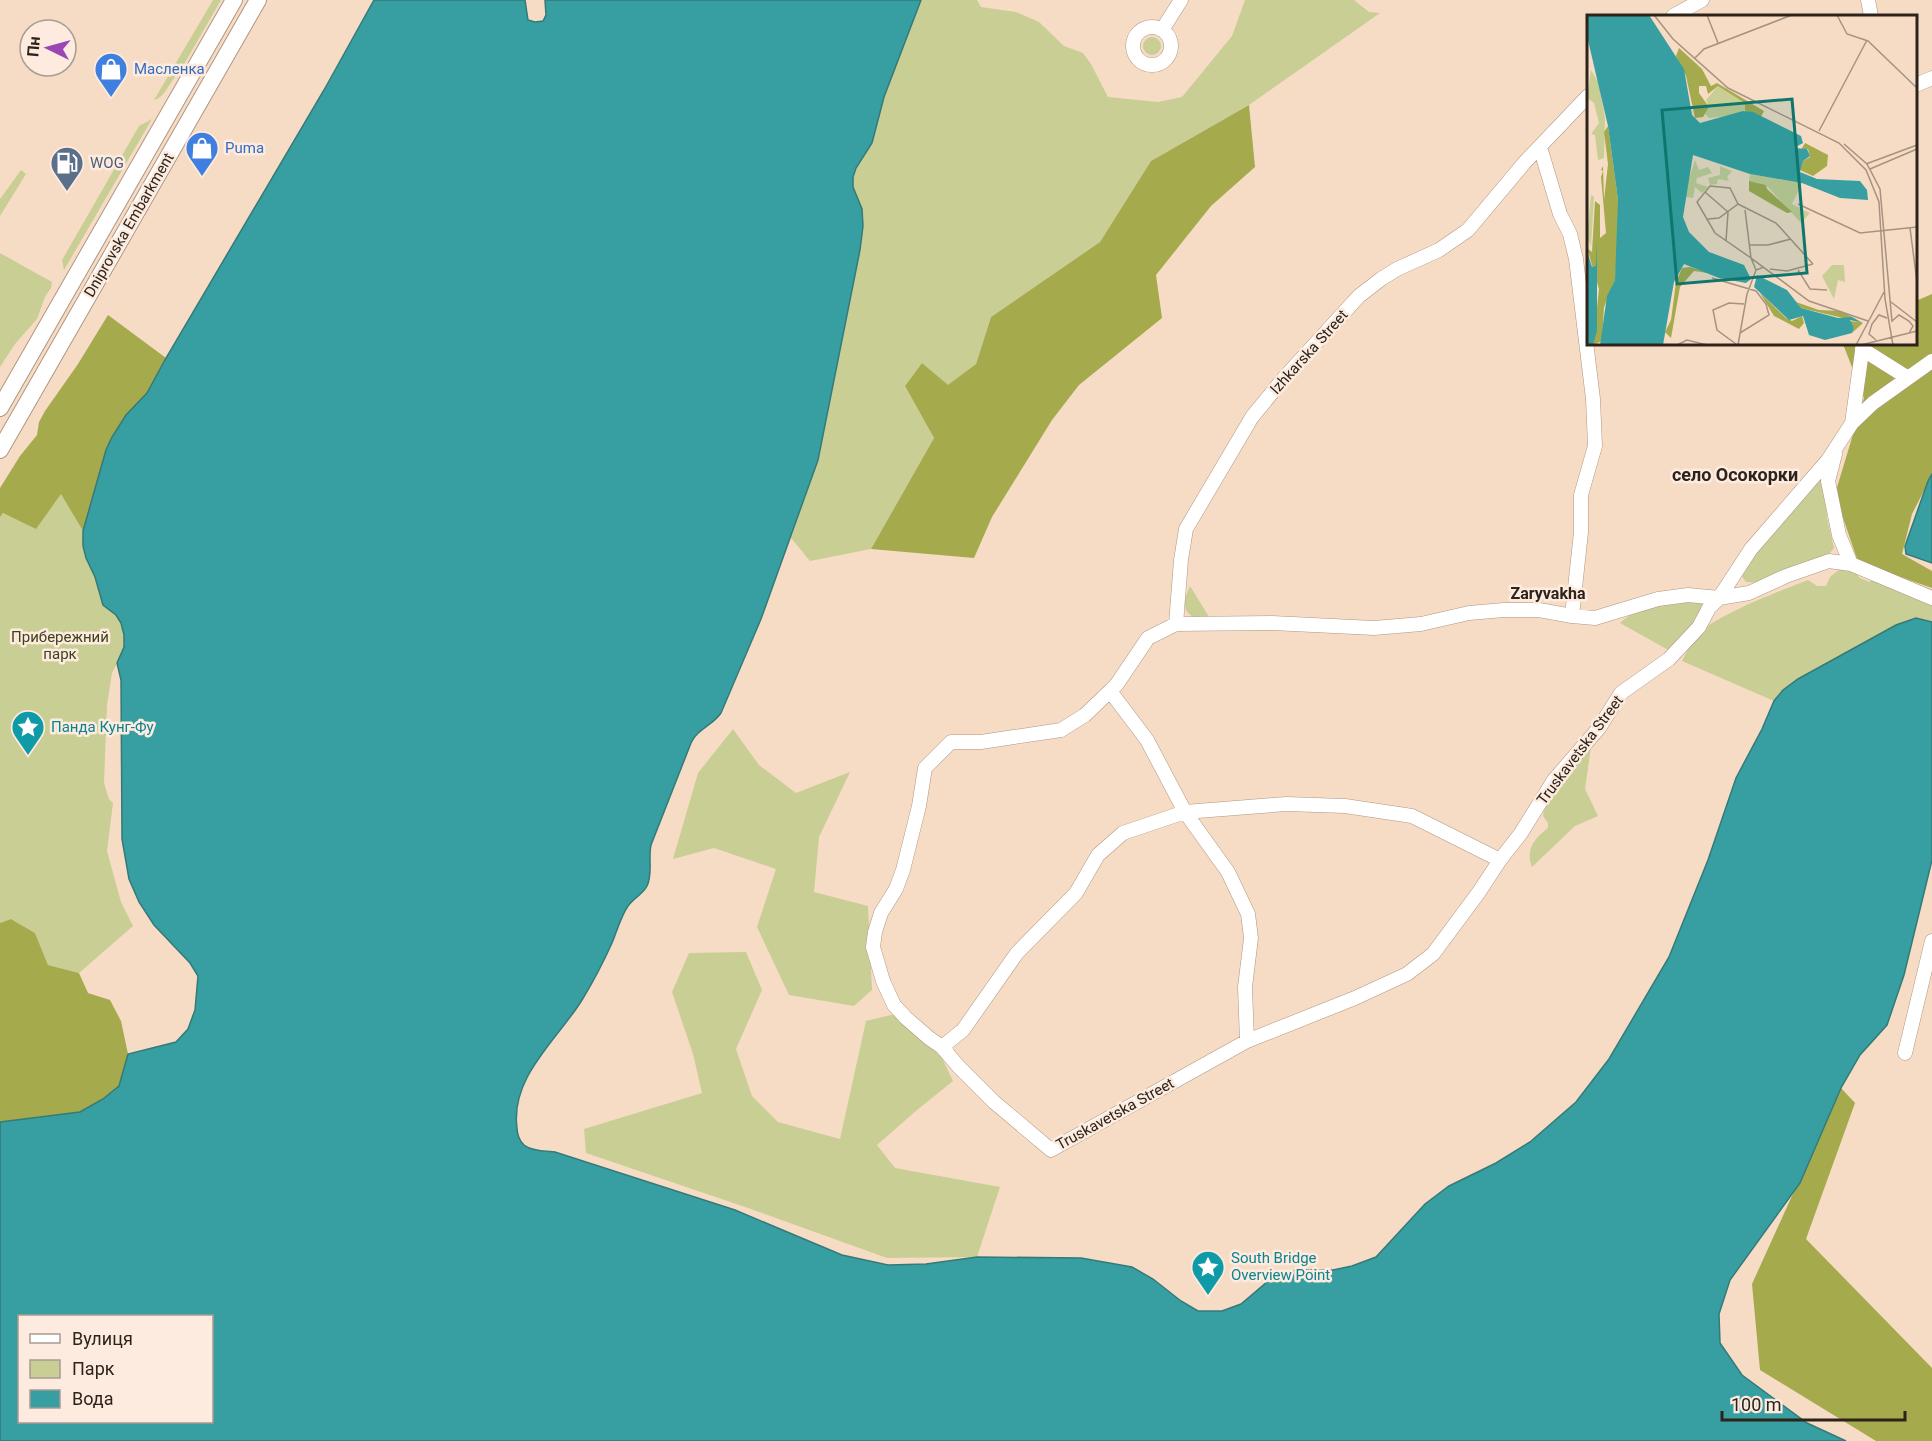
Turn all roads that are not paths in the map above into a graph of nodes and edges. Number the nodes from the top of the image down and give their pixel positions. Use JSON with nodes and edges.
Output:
{"nodes":[{"id":1,"x":234,"y":0,"type":"edge"},
{"id":2,"x":258,"y":0,"type":"edge"},
{"id":3,"x":1182,"y":0,"type":"edge"},
{"id":4,"x":1702,"y":0,"type":"edge"},
{"id":5,"x":1868,"y":0,"type":"edge"},
{"id":6,"x":1675,"y":15,"type":"edge"},
{"id":7,"x":1871,"y":15,"type":"edge"},
{"id":8,"x":1162,"y":30,"type":"dead end"},
{"id":9,"x":1932,"y":78,"type":"edge"},
{"id":10,"x":1917,"y":85,"type":"edge"},
{"id":11,"x":1587,"y":97,"type":"edge"},
{"id":12,"x":1540,"y":147,"type":"junction"},
{"id":13,"x":1862,"y":346,"type":"edge"},
{"id":14,"x":1932,"y":361,"type":"edge"},
{"id":15,"x":1908,"y":378,"type":"junction"},
{"id":16,"x":0,"y":408,"type":"edge"},
{"id":17,"x":1852,"y":423,"type":"junction"},
{"id":18,"x":1837,"y":449,"type":"junction"},
{"id":19,"x":0,"y":450,"type":"edge"},
{"id":20,"x":1851,"y":564,"type":"junction"},
{"id":21,"x":1719,"y":598,"type":"junction"},
{"id":22,"x":1932,"y":598,"type":"edge"},
{"id":23,"x":1572,"y":616,"type":"junction"},
{"id":24,"x":1176,"y":624,"type":"junction"},
{"id":25,"x":1110,"y":692,"type":"junction"},
{"id":26,"x":1185,"y":812,"type":"junction"},
{"id":27,"x":1500,"y":860,"type":"junction"},
{"id":28,"x":1932,"y":941,"type":"edge"},
{"id":29,"x":1247,"y":1041,"type":"junction"},
{"id":30,"x":942,"y":1047,"type":"junction"},
{"id":31,"x":1905,"y":1053,"type":"dead end"}],
"edges":[{"from":1,"to":16,"type":"main road","name":"Dniprovska Embarkment"},
{"from":2,"to":19,"type":"main road","name":"Dniprovska Embarkment"},
{"from":3,"to":8,"type":"street"},
{"from":4,"to":6,"type":"street"},
{"from":5,"to":7,"type":"street"},
{"from":9,"to":10,"type":"street"},
{"from":11,"to":12,"type":"street","name":"Izhkarska Street"},
{"from":12,"to":23,"type":"street"},
{"from":12,"to":24,"type":"street","name":"Izhkarska Street"},
{"from":13,"to":15,"type":"street"},
{"from":13,"to":17,"type":"street"},
{"from":14,"to":15,"type":"street"},
{"from":15,"to":17,"type":"street"},
{"from":17,"to":18,"type":"street"},
{"from":18,"to":20,"type":"street"},
{"from":18,"to":21,"type":"street"},
{"from":20,"to":21,"type":"street"},
{"from":20,"to":22,"type":"street"},
{"from":21,"to":23,"type":"street"},
{"from":21,"to":27,"type":"street","name":"Truskavetska Street"},
{"from":23,"to":24,"type":"street"},
{"from":24,"to":25,"type":"street"},
{"from":25,"to":26,"type":"street"},
{"from":25,"to":30,"type":"street","name":"Truskavetska Street"},
{"from":26,"to":27,"type":"street"},
{"from":26,"to":29,"type":"street"},
{"from":26,"to":30,"type":"street"},
{"from":27,"to":29,"type":"street","name":"Truskavetska Street"},
{"from":28,"to":31,"type":"street"},
{"from":29,"to":30,"type":"street","name":"Truskavetska Street"}]}
